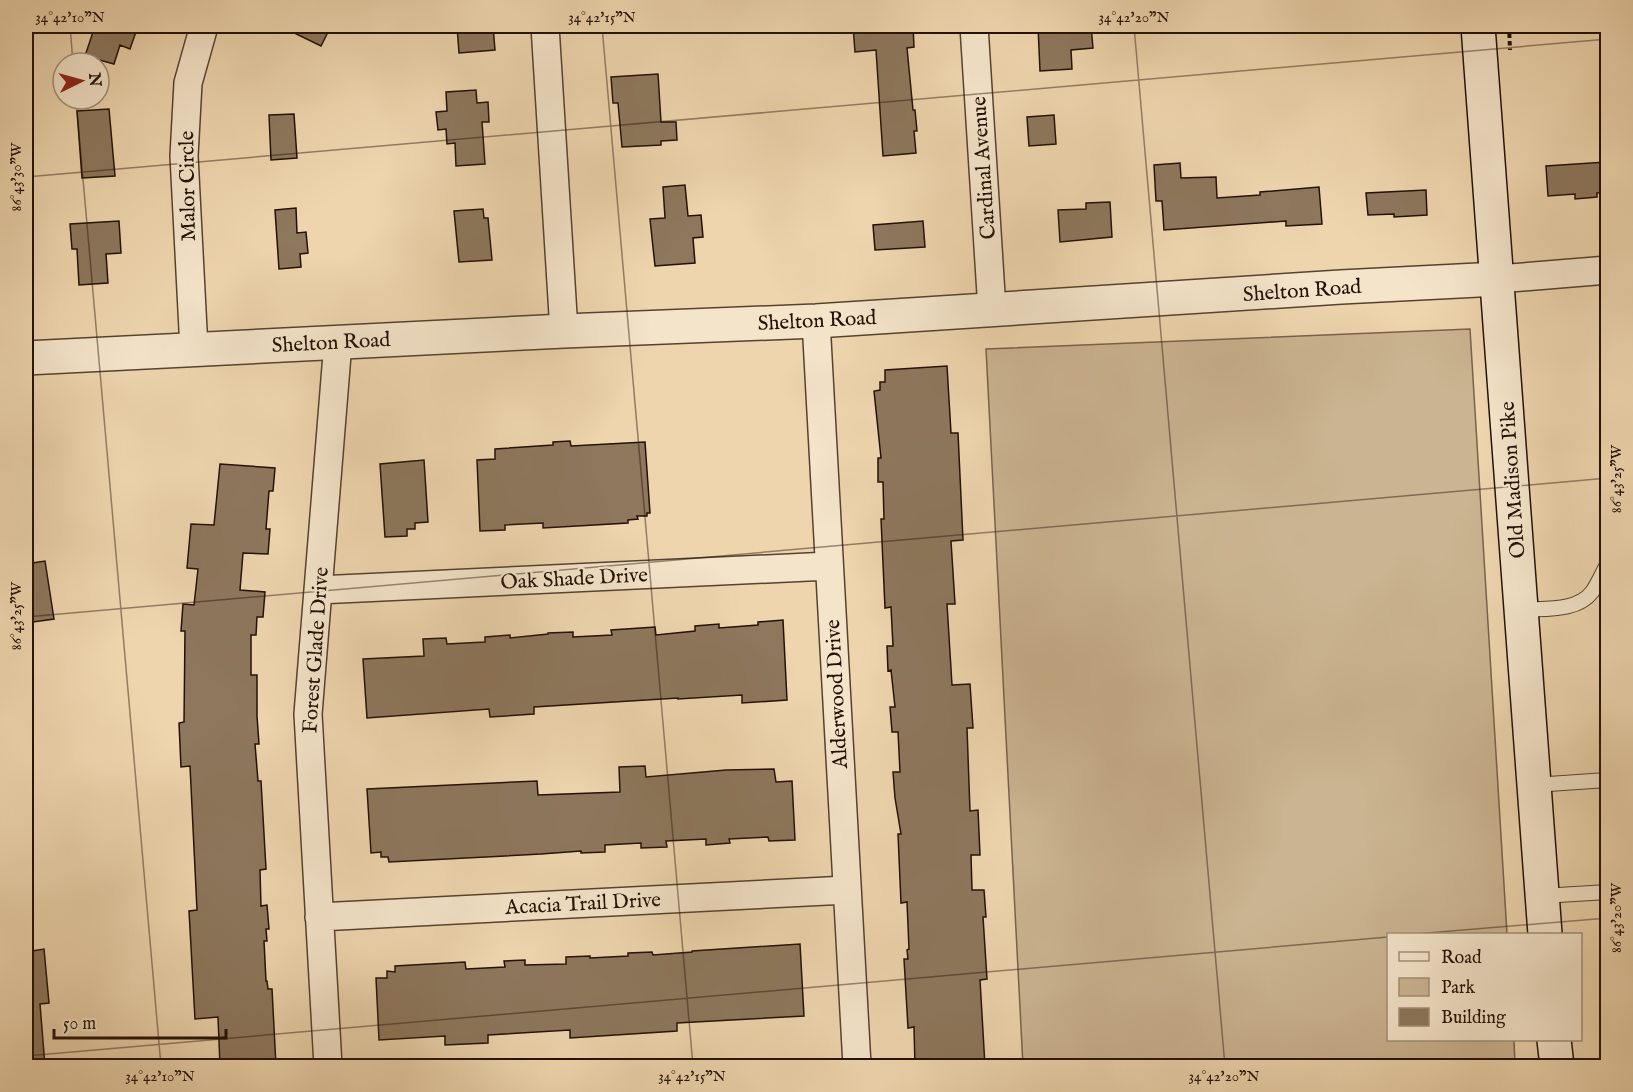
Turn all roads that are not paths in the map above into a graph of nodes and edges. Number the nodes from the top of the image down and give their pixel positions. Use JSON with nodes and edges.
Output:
{"nodes":[{"id":1,"x":204,"y":26,"type":"edge"},
{"id":2,"x":544,"y":26,"type":"edge"},
{"id":3,"x":974,"y":26,"type":"edge"},
{"id":4,"x":1479,"y":26,"type":"edge"},
{"id":5,"x":1608,"y":270,"type":"edge"},
{"id":6,"x":1498,"y":279,"type":"junction"},
{"id":7,"x":993,"y":310,"type":"junction"},
{"id":8,"x":816,"y":321,"type":"junction"},
{"id":9,"x":564,"y":331,"type":"junction"},
{"id":10,"x":338,"y":342,"type":"junction"},
{"id":11,"x":194,"y":349,"type":"junction"},
{"id":12,"x":26,"y":357,"type":"edge"},
{"id":13,"x":1608,"y":563,"type":"edge"},
{"id":14,"x":830,"y":566,"type":"junction"},
{"id":15,"x":318,"y":590,"type":"junction"},
{"id":16,"x":1521,"y":610,"type":"junction"},
{"id":17,"x":1607,"y":780,"type":"edge"},
{"id":18,"x":1534,"y":785,"type":"junction"},
{"id":19,"x":1608,"y":787,"type":"edge"},
{"id":20,"x":847,"y":890,"type":"junction"},
{"id":21,"x":1608,"y":892,"type":"edge"},
{"id":22,"x":1542,"y":896,"type":"junction"},
{"id":23,"x":319,"y":916,"type":"junction"},
{"id":24,"x":1545,"y":933,"type":"edge"},
{"id":25,"x":1554,"y":1041,"type":"edge"},
{"id":26,"x":328,"y":1066,"type":"edge"},
{"id":27,"x":857,"y":1066,"type":"edge"},
{"id":28,"x":1557,"y":1066,"type":"edge"}],
"edges":[{"from":1,"to":11,"type":"street","name":"Malor Circle"},
{"from":2,"to":9,"type":"street"},
{"from":3,"to":7,"type":"street","name":"Cardinal Avenue"},
{"from":4,"to":6,"type":"street","name":"Old Madison Pike"},
{"from":5,"to":6,"type":"street","name":"Shelton Road"},
{"from":6,"to":7,"type":"street","name":"Shelton Road"},
{"from":6,"to":16,"type":"street","name":"Old Madison Pike"},
{"from":7,"to":8,"type":"street","name":"Shelton Road"},
{"from":8,"to":9,"type":"street","name":"Shelton Road"},
{"from":8,"to":14,"type":"street","name":"Alderwood Drive"},
{"from":9,"to":10,"type":"street","name":"Shelton Road"},
{"from":10,"to":11,"type":"street","name":"Shelton Road"},
{"from":10,"to":15,"type":"street","name":"Forest Glade Drive"},
{"from":11,"to":12,"type":"street","name":"Shelton Road"},
{"from":13,"to":16,"type":"lane"},
{"from":14,"to":15,"type":"street","name":"Oak Shade Drive"},
{"from":14,"to":20,"type":"street","name":"Alderwood Drive"},
{"from":15,"to":23,"type":"street","name":"Forest Glade Drive"},
{"from":16,"to":18,"type":"street","name":"Old Madison Pike"},
{"from":17,"to":18,"type":"lane"},
{"from":17,"to":19,"type":"lane"},
{"from":18,"to":22,"type":"street","name":"Old Madison Pike"},
{"from":20,"to":23,"type":"street","name":"Acacia Trail Drive"},
{"from":20,"to":27,"type":"street","name":"Alderwood Drive"},
{"from":21,"to":22,"type":"lane"},
{"from":22,"to":24,"type":"street","name":"Old Madison Pike"},
{"from":23,"to":26,"type":"street","name":"Forest Glade Drive"},
{"from":25,"to":28,"type":"street"}]}
